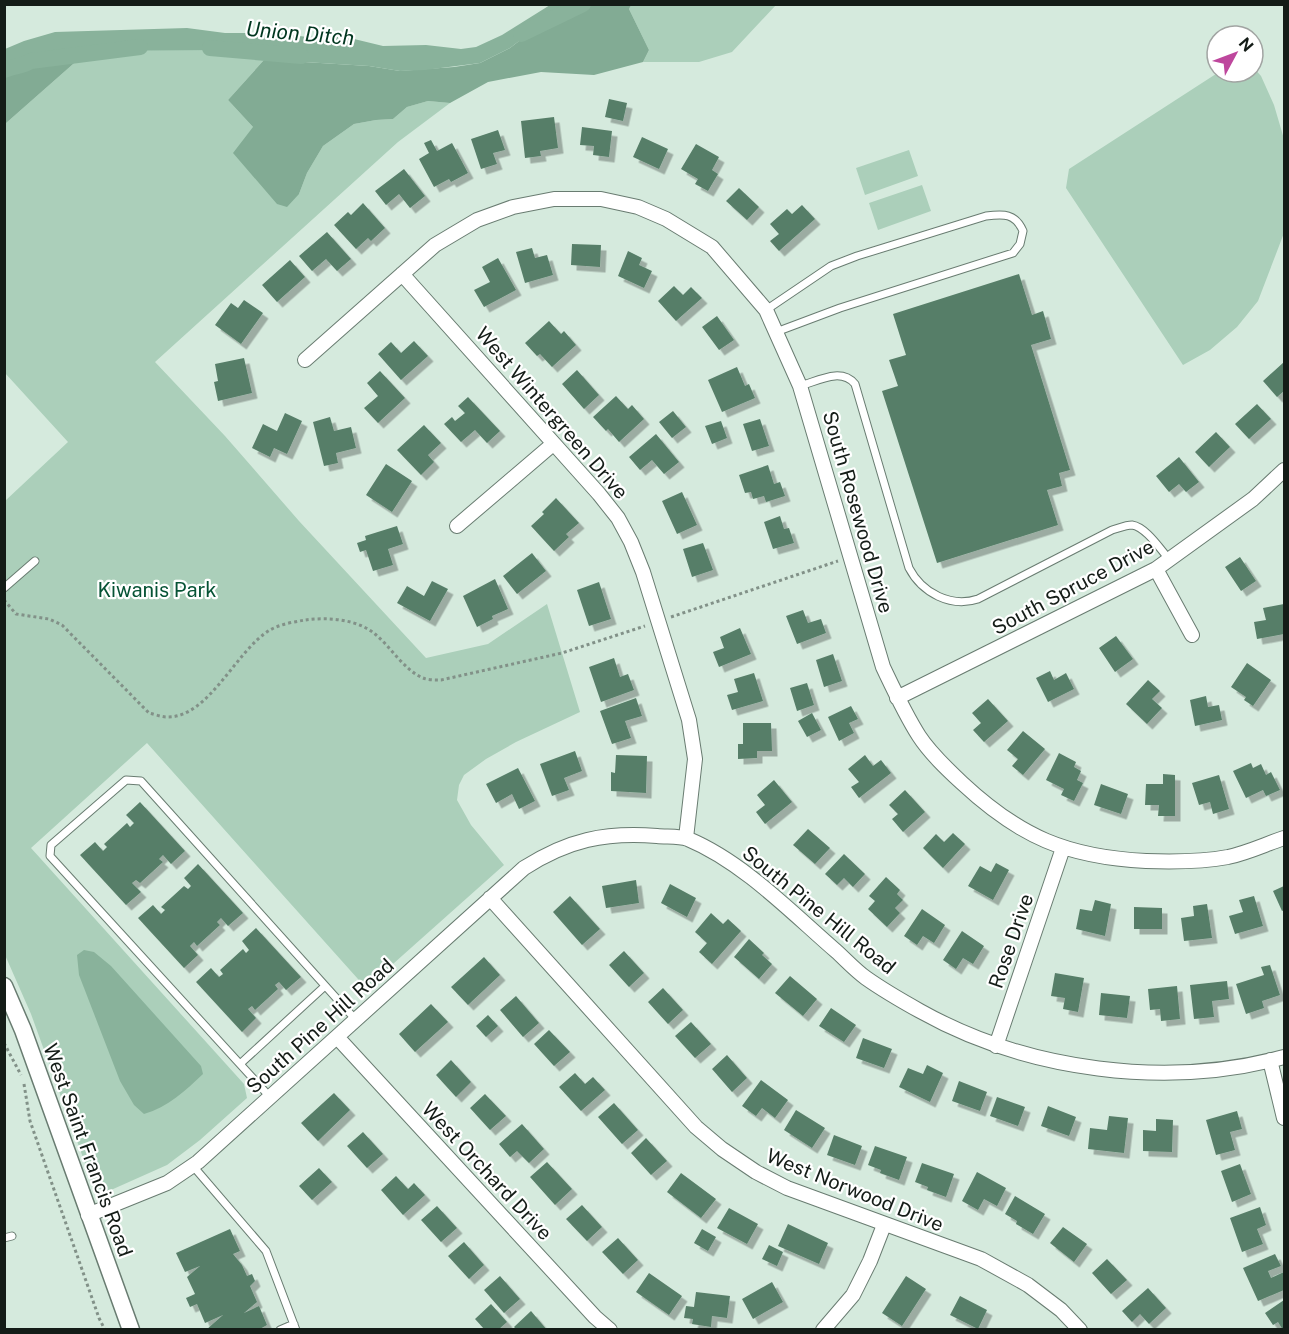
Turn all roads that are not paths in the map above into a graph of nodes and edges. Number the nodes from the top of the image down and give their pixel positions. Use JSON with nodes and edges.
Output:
{"nodes":[{"id":1,"x":402,"y":274,"type":"junction"},
{"id":2,"x":766,"y":310,"type":"junction"},
{"id":3,"x":776,"y":332,"type":"junction"},
{"id":4,"x":305,"y":360,"type":"dead end"},
{"id":5,"x":800,"y":386,"type":"junction"},
{"id":6,"x":554,"y":444,"type":"junction"},
{"id":7,"x":1284,"y":470,"type":"edge"},
{"id":8,"x":457,"y":526,"type":"dead end"},
{"id":9,"x":1169,"y":559,"type":"junction"},
{"id":10,"x":35,"y":561,"type":"dead end"},
{"id":11,"x":1156,"y":569,"type":"junction"},
{"id":12,"x":4,"y":588,"type":"edge"},
{"id":13,"x":1192,"y":634,"type":"dead end"},
{"id":14,"x":897,"y":698,"type":"junction"},
{"id":15,"x":686,"y":838,"type":"junction"},
{"id":16,"x":1284,"y":838,"type":"edge"},
{"id":17,"x":1063,"y":848,"type":"junction"},
{"id":18,"x":490,"y":898,"type":"junction"},
{"id":19,"x":4,"y":986,"type":"edge"},
{"id":20,"x":325,"y":986,"type":"junction"},
{"id":21,"x":356,"y":1020,"type":"junction"},
{"id":22,"x":337,"y":1037,"type":"junction"},
{"id":23,"x":996,"y":1046,"type":"junction"},
{"id":24,"x":1284,"y":1057,"type":"edge"},
{"id":25,"x":1270,"y":1060,"type":"junction"},
{"id":26,"x":240,"y":1064,"type":"junction"},
{"id":27,"x":270,"y":1097,"type":"junction"},
{"id":28,"x":1284,"y":1118,"type":"edge"},
{"id":29,"x":192,"y":1166,"type":"junction"},
{"id":30,"x":88,"y":1215,"type":"junction"},
{"id":31,"x":884,"y":1225,"type":"junction"},
{"id":32,"x":295,"y":1327,"type":"edge"},
{"id":33,"x":131,"y":1329,"type":"edge"},
{"id":34,"x":280,"y":1329,"type":"edge"},
{"id":35,"x":609,"y":1329,"type":"edge"},
{"id":36,"x":823,"y":1329,"type":"edge"},
{"id":37,"x":1080,"y":1329,"type":"edge"}],
"edges":[{"from":1,"to":2,"type":"street","name":"South Rosewood Drive"},
{"from":1,"to":4,"type":"street","name":"South Rosewood Drive"},
{"from":1,"to":6,"type":"street","name":"West Wintergreen Drive"},
{"from":2,"to":3,"type":"street","name":"South Rosewood Drive"},
{"from":2,"to":3,"type":"lane"},
{"from":3,"to":5,"type":"street","name":"South Rosewood Drive"},
{"from":5,"to":9,"type":"lane"},
{"from":5,"to":14,"type":"street","name":"South Rosewood Drive"},
{"from":6,"to":8,"type":"street"},
{"from":6,"to":15,"type":"street","name":"West Wintergreen Drive"},
{"from":7,"to":9,"type":"street","name":"South Spruce Drive"},
{"from":9,"to":11,"type":"street","name":"South Spruce Drive"},
{"from":10,"to":12,"type":"lane"},
{"from":11,"to":13,"type":"street"},
{"from":11,"to":14,"type":"street","name":"South Spruce Drive"},
{"from":14,"to":17,"type":"street","name":"South Rosewood Drive"},
{"from":15,"to":18,"type":"street","name":"South Pine Hill Road"},
{"from":15,"to":23,"type":"street","name":"South Pine Hill Road"},
{"from":16,"to":17,"type":"street","name":"South Rosewood Drive"},
{"from":17,"to":23,"type":"street","name":"Rose Drive"},
{"from":18,"to":21,"type":"street","name":"South Pine Hill Road"},
{"from":18,"to":31,"type":"street","name":"West Norwood Drive"},
{"from":19,"to":30,"type":"street","name":"West Saint Francis Road"},
{"from":20,"to":21,"type":"lane"},
{"from":20,"to":26,"type":"lane"},
{"from":20,"to":26,"type":"lane"},
{"from":21,"to":22,"type":"street","name":"South Pine Hill Road"},
{"from":22,"to":27,"type":"street","name":"South Pine Hill Road"},
{"from":22,"to":35,"type":"street","name":"West Orchard Drive"},
{"from":23,"to":25,"type":"street","name":"South Pine Hill Road"},
{"from":24,"to":25,"type":"street","name":"South Pine Hill Road"},
{"from":25,"to":28,"type":"street"},
{"from":26,"to":27,"type":"lane"},
{"from":27,"to":29,"type":"street","name":"South Pine Hill Road"},
{"from":29,"to":30,"type":"street","name":"South Pine Hill Road"},
{"from":29,"to":32,"type":"lane"},
{"from":30,"to":33,"type":"street","name":"West Saint Francis Road"},
{"from":31,"to":36,"type":"street"},
{"from":31,"to":37,"type":"street","name":"West Norwood Drive"},
{"from":32,"to":34,"type":"lane"}]}
